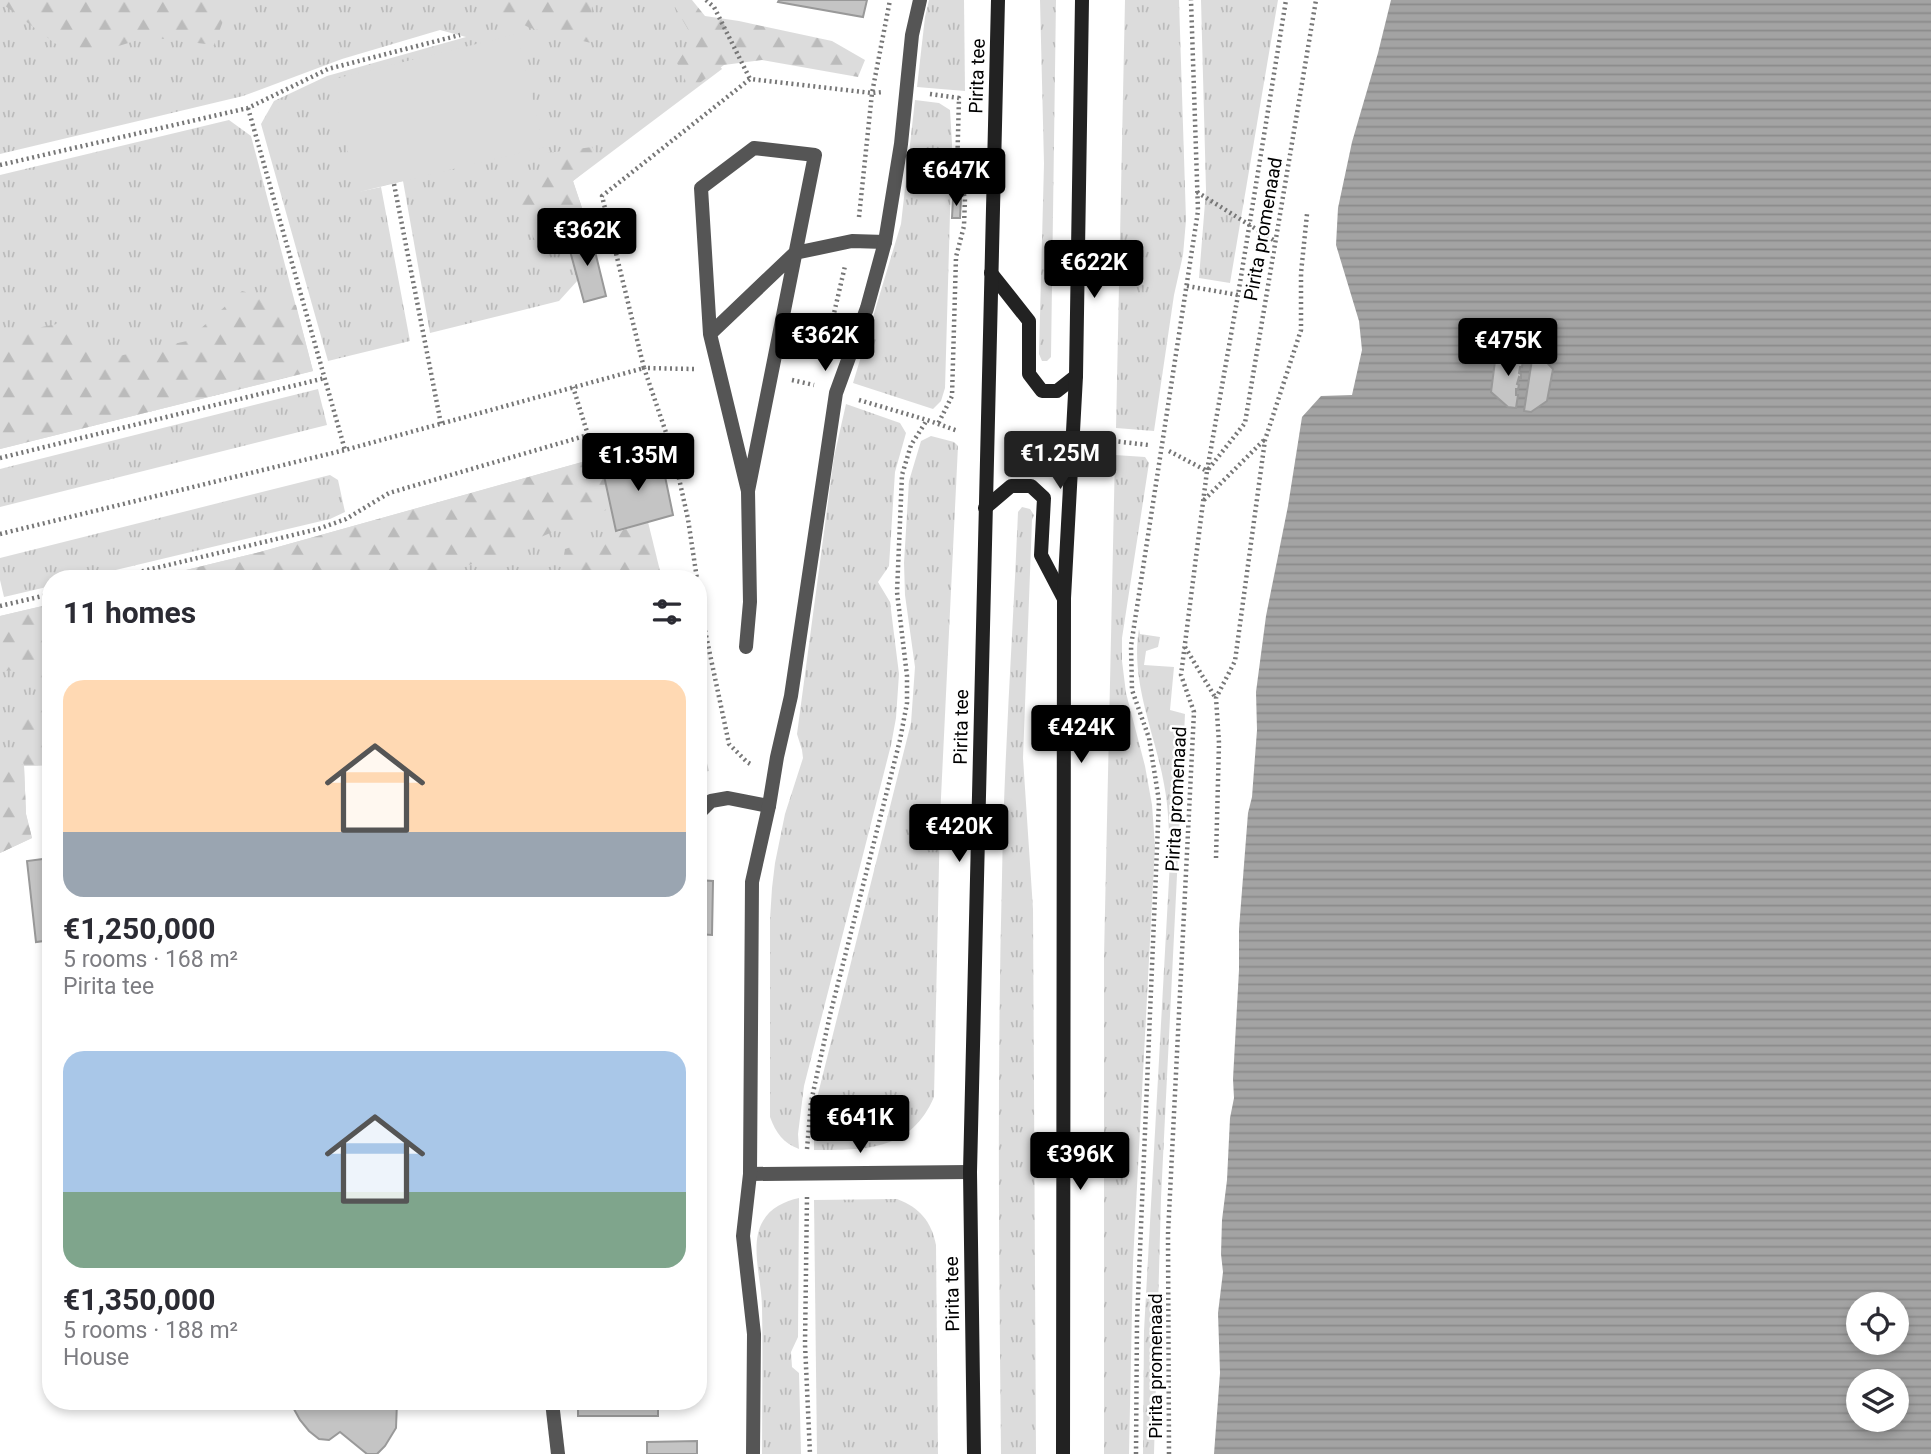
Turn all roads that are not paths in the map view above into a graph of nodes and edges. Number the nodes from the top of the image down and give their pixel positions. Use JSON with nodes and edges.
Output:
{"nodes":[{"id":1,"x":920,"y":0,"type":"edge"},
{"id":2,"x":998,"y":0,"type":"edge"},
{"id":3,"x":1082,"y":0,"type":"edge"},
{"id":4,"x":885,"y":242,"type":"junction"},
{"id":5,"x":795,"y":253,"type":"junction"},
{"id":6,"x":991,"y":273,"type":"junction"},
{"id":7,"x":710,"y":334,"type":"junction"},
{"id":8,"x":1076,"y":376,"type":"junction"},
{"id":9,"x":748,"y":491,"type":"junction"},
{"id":10,"x":985,"y":508,"type":"junction"},
{"id":11,"x":1064,"y":598,"type":"junction"},
{"id":12,"x":746,"y":647,"type":"dead end"},
{"id":13,"x":707,"y":805,"type":"edge"},
{"id":14,"x":769,"y":806,"type":"junction"},
{"id":15,"x":970,"y":1172,"type":"junction"},
{"id":16,"x":750,"y":1174,"type":"junction"},
{"id":17,"x":553,"y":1410,"type":"edge"},
{"id":18,"x":558,"y":1454,"type":"edge"},
{"id":19,"x":753,"y":1454,"type":"edge"},
{"id":20,"x":974,"y":1454,"type":"edge"},
{"id":21,"x":1063,"y":1454,"type":"edge"}],
"edges":[{"from":1,"to":4,"type":"street"},
{"from":2,"to":6,"type":"main road","name":"Pirita tee"},
{"from":3,"to":8,"type":"main road"},
{"from":4,"to":5,"type":"street"},
{"from":4,"to":14,"type":"street"},
{"from":5,"to":7,"type":"street"},
{"from":5,"to":7,"type":"street"},
{"from":5,"to":9,"type":"street"},
{"from":6,"to":8,"type":"main road"},
{"from":6,"to":10,"type":"main road","name":"Pirita tee"},
{"from":7,"to":9,"type":"street"},
{"from":8,"to":11,"type":"main road"},
{"from":9,"to":12,"type":"street"},
{"from":10,"to":11,"type":"main road"},
{"from":10,"to":15,"type":"main road","name":"Pirita tee"},
{"from":11,"to":21,"type":"main road"},
{"from":13,"to":14,"type":"street"},
{"from":14,"to":16,"type":"street"},
{"from":15,"to":16,"type":"street"},
{"from":15,"to":20,"type":"main road","name":"Pirita tee"},
{"from":16,"to":19,"type":"street"},
{"from":17,"to":18,"type":"street"}]}
